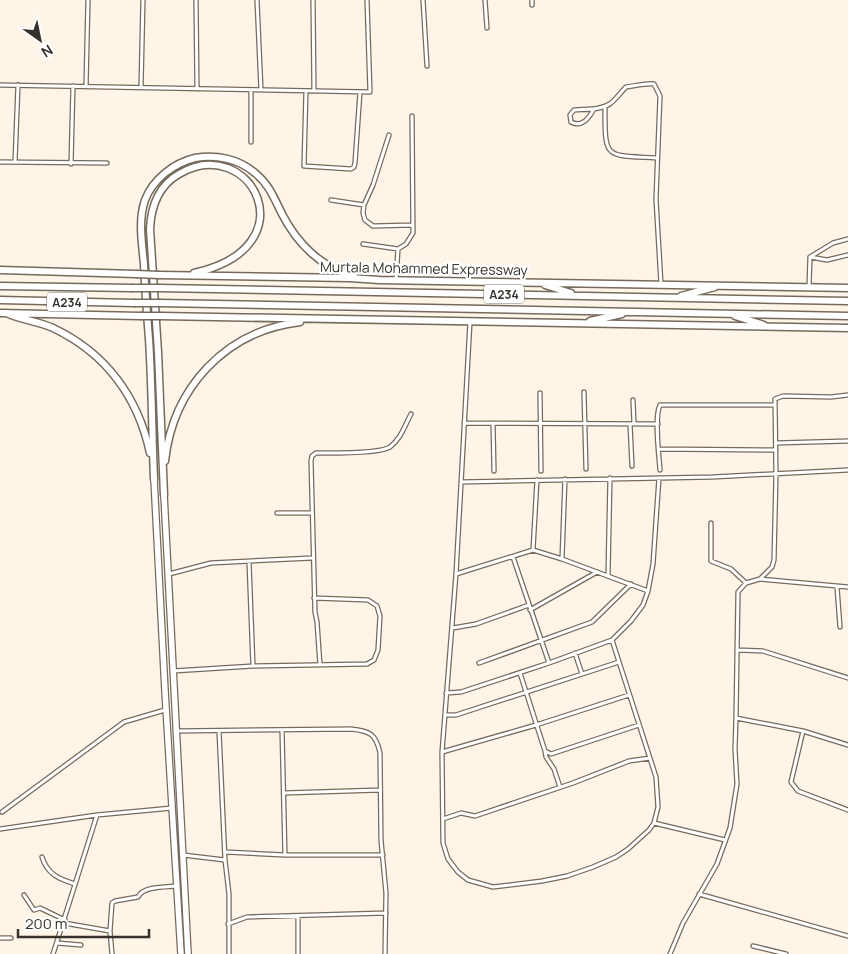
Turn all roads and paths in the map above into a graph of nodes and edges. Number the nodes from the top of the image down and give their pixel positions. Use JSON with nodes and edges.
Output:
{"nodes":[{"id":1,"x":88,"y":0,"type":"edge"},
{"id":2,"x":143,"y":0,"type":"edge"},
{"id":3,"x":196,"y":0,"type":"edge"},
{"id":4,"x":257,"y":0,"type":"edge"},
{"id":5,"x":314,"y":0,"type":"edge"},
{"id":6,"x":367,"y":0,"type":"edge"},
{"id":7,"x":423,"y":0,"type":"edge"},
{"id":8,"x":485,"y":0,"type":"edge"},
{"id":9,"x":487,"y":28,"type":"dead end"},
{"id":10,"x":427,"y":66,"type":"dead end"},
{"id":11,"x":0,"y":85,"type":"edge"},
{"id":12,"x":18,"y":85,"type":"junction"},
{"id":13,"x":73,"y":86,"type":"junction"},
{"id":14,"x":86,"y":86,"type":"junction"},
{"id":15,"x":141,"y":87,"type":"junction"},
{"id":16,"x":197,"y":89,"type":"junction"},
{"id":17,"x":251,"y":90,"type":"junction"},
{"id":18,"x":261,"y":90,"type":"junction"},
{"id":19,"x":306,"y":91,"type":"junction"},
{"id":20,"x":314,"y":91,"type":"junction"},
{"id":21,"x":360,"y":92,"type":"junction"},
{"id":22,"x":605,"y":106,"type":"junction"},
{"id":23,"x":594,"y":109,"type":"junction"},
{"id":24,"x":412,"y":116,"type":"dead end"},
{"id":25,"x":389,"y":135,"type":"dead end"},
{"id":26,"x":251,"y":142,"type":"dead end"},
{"id":27,"x":656,"y":158,"type":"junction"},
{"id":28,"x":0,"y":162,"type":"edge"},
{"id":29,"x":15,"y":162,"type":"junction"},
{"id":30,"x":107,"y":163,"type":"dead end"},
{"id":31,"x":72,"y":164,"type":"junction"},
{"id":32,"x":331,"y":200,"type":"dead end"},
{"id":33,"x":364,"y":205,"type":"junction"},
{"id":34,"x":413,"y":224,"type":"junction"},
{"id":35,"x":848,"y":239,"type":"edge"},
{"id":36,"x":363,"y":244,"type":"dead end"},
{"id":37,"x":398,"y":249,"type":"junction"},
{"id":38,"x":848,"y":255,"type":"edge"},
{"id":39,"x":810,"y":257,"type":"junction"},
{"id":40,"x":0,"y":270,"type":"edge"},
{"id":41,"x":176,"y":275,"type":"junction"},
{"id":42,"x":380,"y":280,"type":"junction"},
{"id":43,"x":396,"y":281,"type":"junction"},
{"id":44,"x":536,"y":282,"type":"junction"},
{"id":45,"x":661,"y":284,"type":"junction"},
{"id":46,"x":723,"y":285,"type":"junction"},
{"id":47,"x":0,"y":286,"type":"edge"},
{"id":48,"x":809,"y":287,"type":"junction"},
{"id":49,"x":848,"y":288,"type":"edge"},
{"id":50,"x":579,"y":295,"type":"junction"},
{"id":51,"x":671,"y":299,"type":"junction"},
{"id":52,"x":0,"y":300,"type":"edge"},
{"id":53,"x":848,"y":301,"type":"edge"},
{"id":54,"x":632,"y":311,"type":"junction"},
{"id":55,"x":3,"y":313,"type":"edge"},
{"id":56,"x":727,"y":314,"type":"junction"},
{"id":57,"x":848,"y":316,"type":"edge"},
{"id":58,"x":320,"y":320,"type":"junction"},
{"id":59,"x":470,"y":321,"type":"junction"},
{"id":60,"x":579,"y":323,"type":"junction"},
{"id":61,"x":772,"y":327,"type":"junction"},
{"id":62,"x":848,"y":328,"type":"edge"},
{"id":63,"x":584,"y":392,"type":"dead end"},
{"id":64,"x":540,"y":393,"type":"dead end"},
{"id":65,"x":848,"y":395,"type":"edge"},
{"id":66,"x":634,"y":400,"type":"dead end"},
{"id":67,"x":774,"y":405,"type":"junction"},
{"id":68,"x":410,"y":414,"type":"dead end"},
{"id":69,"x":464,"y":422,"type":"junction"},
{"id":70,"x":493,"y":423,"type":"junction"},
{"id":71,"x":540,"y":423,"type":"junction"},
{"id":72,"x":584,"y":423,"type":"junction"},
{"id":73,"x":632,"y":424,"type":"junction"},
{"id":74,"x":658,"y":424,"type":"junction"},
{"id":75,"x":848,"y":441,"type":"edge"},
{"id":76,"x":776,"y":443,"type":"junction"},
{"id":77,"x":659,"y":449,"type":"junction"},
{"id":78,"x":776,"y":450,"type":"junction"},
{"id":79,"x":632,"y":466,"type":"dead end"},
{"id":80,"x":586,"y":469,"type":"dead end"},
{"id":81,"x":660,"y":470,"type":"dead end"},
{"id":82,"x":848,"y":470,"type":"edge"},
{"id":83,"x":494,"y":471,"type":"dead end"},
{"id":84,"x":541,"y":471,"type":"dead end"},
{"id":85,"x":776,"y":475,"type":"junction"},
{"id":86,"x":610,"y":478,"type":"junction"},
{"id":87,"x":659,"y":478,"type":"junction"},
{"id":88,"x":154,"y":479,"type":"junction"},
{"id":89,"x":537,"y":480,"type":"junction"},
{"id":90,"x":565,"y":480,"type":"junction"},
{"id":91,"x":461,"y":482,"type":"junction"},
{"id":92,"x":164,"y":495,"type":"junction"},
{"id":93,"x":277,"y":513,"type":"dead end"},
{"id":94,"x":311,"y":513,"type":"junction"},
{"id":95,"x":711,"y":523,"type":"dead end"},
{"id":96,"x":533,"y":550,"type":"junction"},
{"id":97,"x":513,"y":557,"type":"junction"},
{"id":98,"x":312,"y":558,"type":"junction"},
{"id":99,"x":562,"y":559,"type":"junction"},
{"id":100,"x":249,"y":562,"type":"junction"},
{"id":101,"x":597,"y":572,"type":"junction"},
{"id":102,"x":168,"y":574,"type":"junction"},
{"id":103,"x":456,"y":574,"type":"junction"},
{"id":104,"x":608,"y":575,"type":"junction"},
{"id":105,"x":760,"y":579,"type":"junction"},
{"id":106,"x":746,"y":583,"type":"junction"},
{"id":107,"x":631,"y":584,"type":"junction"},
{"id":108,"x":837,"y":586,"type":"junction"},
{"id":109,"x":848,"y":587,"type":"edge"},
{"id":110,"x":648,"y":591,"type":"junction"},
{"id":111,"x":314,"y":598,"type":"junction"},
{"id":112,"x":529,"y":605,"type":"junction"},
{"id":113,"x":530,"y":610,"type":"junction"},
{"id":114,"x":840,"y":627,"type":"dead end"},
{"id":115,"x":453,"y":628,"type":"junction"},
{"id":116,"x":612,"y":640,"type":"junction"},
{"id":117,"x":541,"y":641,"type":"junction"},
{"id":118,"x":737,"y":650,"type":"junction"},
{"id":119,"x":575,"y":653,"type":"junction"},
{"id":120,"x":619,"y":662,"type":"junction"},
{"id":121,"x":478,"y":663,"type":"dead end"},
{"id":122,"x":549,"y":663,"type":"junction"},
{"id":123,"x":320,"y":665,"type":"junction"},
{"id":124,"x":252,"y":666,"type":"junction"},
{"id":125,"x":173,"y":671,"type":"junction"},
{"id":126,"x":520,"y":673,"type":"junction"},
{"id":127,"x":582,"y":674,"type":"junction"},
{"id":128,"x":848,"y":678,"type":"edge"},
{"id":129,"x":446,"y":693,"type":"junction"},
{"id":130,"x":526,"y":693,"type":"junction"},
{"id":131,"x":629,"y":696,"type":"junction"},
{"id":132,"x":166,"y":710,"type":"junction"},
{"id":133,"x":445,"y":715,"type":"junction"},
{"id":134,"x":736,"y":718,"type":"junction"},
{"id":135,"x":640,"y":725,"type":"junction"},
{"id":136,"x":536,"y":726,"type":"junction"},
{"id":137,"x":282,"y":730,"type":"junction"},
{"id":138,"x":176,"y":731,"type":"junction"},
{"id":139,"x":219,"y":731,"type":"junction"},
{"id":140,"x":803,"y":731,"type":"junction"},
{"id":141,"x":848,"y":745,"type":"edge"},
{"id":142,"x":545,"y":751,"type":"junction"},
{"id":143,"x":442,"y":752,"type":"junction"},
{"id":144,"x":650,"y":758,"type":"junction"},
{"id":145,"x":560,"y":787,"type":"junction"},
{"id":146,"x":380,"y":790,"type":"junction"},
{"id":147,"x":283,"y":793,"type":"junction"},
{"id":148,"x":172,"y":808,"type":"junction"},
{"id":149,"x":848,"y":810,"type":"edge"},
{"id":150,"x":2,"y":812,"type":"dead end"},
{"id":151,"x":97,"y":814,"type":"junction"},
{"id":152,"x":443,"y":819,"type":"junction"},
{"id":153,"x":654,"y":823,"type":"junction"},
{"id":154,"x":0,"y":829,"type":"edge"},
{"id":155,"x":725,"y":840,"type":"junction"},
{"id":156,"x":226,"y":852,"type":"junction"},
{"id":157,"x":183,"y":855,"type":"junction"},
{"id":158,"x":286,"y":855,"type":"junction"},
{"id":159,"x":383,"y":855,"type":"junction"},
{"id":160,"x":42,"y":857,"type":"dead end"},
{"id":161,"x":225,"y":860,"type":"junction"},
{"id":162,"x":75,"y":884,"type":"junction"},
{"id":163,"x":176,"y":886,"type":"junction"},
{"id":164,"x":699,"y":894,"type":"junction"},
{"id":165,"x":24,"y":895,"type":"dead end"},
{"id":166,"x":386,"y":913,"type":"junction"},
{"id":167,"x":298,"y":916,"type":"junction"},
{"id":168,"x":65,"y":921,"type":"junction"},
{"id":169,"x":228,"y":924,"type":"junction"},
{"id":170,"x":110,"y":931,"type":"junction"},
{"id":171,"x":848,"y":936,"type":"edge"},
{"id":172,"x":0,"y":938,"type":"edge"},
{"id":173,"x":11,"y":938,"type":"dead end"},
{"id":174,"x":57,"y":943,"type":"junction"},
{"id":175,"x":81,"y":945,"type":"dead end"},
{"id":176,"x":752,"y":946,"type":"dead end"},
{"id":177,"x":53,"y":954,"type":"edge"},
{"id":178,"x":112,"y":954,"type":"edge"},
{"id":179,"x":181,"y":954,"type":"edge"},
{"id":180,"x":188,"y":954,"type":"edge"},
{"id":181,"x":229,"y":954,"type":"edge"},
{"id":182,"x":298,"y":954,"type":"edge"},
{"id":183,"x":385,"y":954,"type":"edge"},
{"id":184,"x":670,"y":954,"type":"edge"},
{"id":185,"x":786,"y":954,"type":"edge"}],
"edges":[{"from":1,"to":14,"type":"street"},
{"from":2,"to":15,"type":"street"},
{"from":3,"to":16,"type":"street"},
{"from":4,"to":18,"type":"street"},
{"from":5,"to":20,"type":"street"},
{"from":6,"to":21,"type":"street"},
{"from":7,"to":10,"type":"street"},
{"from":8,"to":9,"type":"street"},
{"from":11,"to":12,"type":"street"},
{"from":12,"to":13,"type":"street"},
{"from":12,"to":29,"type":"street"},
{"from":13,"to":14,"type":"street"},
{"from":13,"to":31,"type":"street"},
{"from":14,"to":15,"type":"street"},
{"from":15,"to":16,"type":"street"},
{"from":16,"to":17,"type":"street"},
{"from":17,"to":18,"type":"street"},
{"from":17,"to":26,"type":"street"},
{"from":18,"to":19,"type":"street"},
{"from":19,"to":20,"type":"street"},
{"from":19,"to":21,"type":"street"},
{"from":20,"to":21,"type":"street"},
{"from":22,"to":23,"type":"street"},
{"from":22,"to":27,"type":"street"},
{"from":22,"to":27,"type":"street"},
{"from":23,"to":23,"type":"street"},
{"from":24,"to":34,"type":"street"},
{"from":25,"to":33,"type":"street"},
{"from":27,"to":45,"type":"street"},
{"from":28,"to":29,"type":"street"},
{"from":29,"to":31,"type":"street"},
{"from":30,"to":31,"type":"street"},
{"from":32,"to":33,"type":"street"},
{"from":33,"to":34,"type":"street"},
{"from":34,"to":37,"type":"street"},
{"from":35,"to":39,"type":"street"},
{"from":36,"to":37,"type":"street"},
{"from":37,"to":43,"type":"street"},
{"from":38,"to":39,"type":"street"},
{"from":39,"to":48,"type":"street"},
{"from":40,"to":41,"type":"highway","name":"Murtala Mohammed Expressway","bridge":true},
{"from":41,"to":42,"type":"highway","name":"Murtala Mohammed Expressway"},
{"from":41,"to":92,"type":"highway"},
{"from":42,"to":43,"type":"highway","name":"Murtala Mohammed Expressway"},
{"from":42,"to":88,"type":"highway"},
{"from":43,"to":44,"type":"highway","name":"Murtala Mohammed Expressway"},
{"from":44,"to":45,"type":"highway","name":"Murtala Mohammed Expressway"},
{"from":44,"to":50,"type":"highway"},
{"from":45,"to":46,"type":"highway","name":"Murtala Mohammed Expressway"},
{"from":46,"to":48,"type":"highway","name":"Murtala Mohammed Expressway"},
{"from":46,"to":51,"type":"highway"},
{"from":47,"to":50,"type":"highway","name":"Murtala Mohammed Expressway","number":"A234","bridge":true},
{"from":48,"to":49,"type":"highway","name":"Murtala Mohammed Expressway"},
{"from":50,"to":51,"type":"highway","name":"Murtala Mohammed Expressway","number":"A234"},
{"from":51,"to":53,"type":"highway","name":"Murtala Mohammed Expressway","number":"A234"},
{"from":52,"to":54,"type":"highway","number":"A234","bridge":true},
{"from":54,"to":56,"type":"highway","number":"A234"},
{"from":54,"to":60,"type":"highway"},
{"from":55,"to":58,"type":"highway","bridge":true},
{"from":55,"to":88,"type":"highway"},
{"from":56,"to":57,"type":"highway","number":"A234"},
{"from":56,"to":61,"type":"highway"},
{"from":58,"to":59,"type":"highway"},
{"from":58,"to":92,"type":"highway"},
{"from":59,"to":60,"type":"highway"},
{"from":59,"to":69,"type":"street"},
{"from":60,"to":61,"type":"highway"},
{"from":61,"to":62,"type":"highway"},
{"from":63,"to":72,"type":"street"},
{"from":64,"to":71,"type":"street"},
{"from":65,"to":67,"type":"street"},
{"from":66,"to":73,"type":"street"},
{"from":67,"to":74,"type":"street"},
{"from":67,"to":76,"type":"street"},
{"from":68,"to":94,"type":"street"},
{"from":69,"to":70,"type":"street"},
{"from":69,"to":91,"type":"street"},
{"from":70,"to":71,"type":"street"},
{"from":70,"to":83,"type":"street"},
{"from":71,"to":72,"type":"street"},
{"from":71,"to":84,"type":"street"},
{"from":72,"to":73,"type":"street"},
{"from":72,"to":80,"type":"street"},
{"from":73,"to":74,"type":"street"},
{"from":73,"to":79,"type":"street"},
{"from":74,"to":77,"type":"street"},
{"from":75,"to":76,"type":"street"},
{"from":76,"to":78,"type":"street"},
{"from":77,"to":78,"type":"street"},
{"from":77,"to":81,"type":"street"},
{"from":78,"to":85,"type":"street"},
{"from":82,"to":85,"type":"street"},
{"from":85,"to":87,"type":"street"},
{"from":85,"to":105,"type":"street"},
{"from":86,"to":87,"type":"street"},
{"from":86,"to":90,"type":"street"},
{"from":86,"to":104,"type":"street"},
{"from":87,"to":110,"type":"street"},
{"from":88,"to":132,"type":"main road"},
{"from":89,"to":90,"type":"street"},
{"from":89,"to":91,"type":"street"},
{"from":89,"to":96,"type":"street"},
{"from":90,"to":99,"type":"street"},
{"from":91,"to":103,"type":"street"},
{"from":92,"to":102,"type":"main road"},
{"from":93,"to":94,"type":"street"},
{"from":94,"to":98,"type":"street"},
{"from":95,"to":106,"type":"street"},
{"from":96,"to":97,"type":"street"},
{"from":96,"to":99,"type":"street"},
{"from":97,"to":103,"type":"street"},
{"from":97,"to":112,"type":"street"},
{"from":98,"to":100,"type":"street"},
{"from":98,"to":111,"type":"street"},
{"from":99,"to":101,"type":"street"},
{"from":100,"to":102,"type":"street"},
{"from":100,"to":124,"type":"street"},
{"from":101,"to":104,"type":"street"},
{"from":101,"to":113,"type":"street"},
{"from":102,"to":125,"type":"main road"},
{"from":103,"to":115,"type":"street"},
{"from":104,"to":107,"type":"street"},
{"from":105,"to":106,"type":"street"},
{"from":105,"to":108,"type":"street"},
{"from":106,"to":118,"type":"street"},
{"from":107,"to":110,"type":"street"},
{"from":107,"to":117,"type":"street"},
{"from":108,"to":109,"type":"street"},
{"from":108,"to":114,"type":"street"},
{"from":110,"to":116,"type":"street"},
{"from":111,"to":123,"type":"street"},
{"from":111,"to":123,"type":"street"},
{"from":112,"to":113,"type":"street"},
{"from":112,"to":115,"type":"street"},
{"from":113,"to":117,"type":"street"},
{"from":115,"to":129,"type":"street"},
{"from":116,"to":119,"type":"street"},
{"from":116,"to":120,"type":"street"},
{"from":117,"to":121,"type":"street"},
{"from":117,"to":122,"type":"street"},
{"from":118,"to":128,"type":"street"},
{"from":118,"to":134,"type":"street"},
{"from":119,"to":122,"type":"street"},
{"from":119,"to":127,"type":"street"},
{"from":120,"to":127,"type":"street"},
{"from":120,"to":131,"type":"street"},
{"from":122,"to":126,"type":"street"},
{"from":123,"to":124,"type":"street"},
{"from":124,"to":125,"type":"street"},
{"from":125,"to":138,"type":"main road"},
{"from":126,"to":129,"type":"street"},
{"from":126,"to":130,"type":"street"},
{"from":127,"to":130,"type":"street"},
{"from":129,"to":133,"type":"street"},
{"from":130,"to":133,"type":"street"},
{"from":130,"to":136,"type":"street"},
{"from":131,"to":135,"type":"street"},
{"from":131,"to":136,"type":"street"},
{"from":132,"to":148,"type":"main road"},
{"from":132,"to":150,"type":"street"},
{"from":133,"to":143,"type":"street"},
{"from":134,"to":140,"type":"street"},
{"from":134,"to":155,"type":"street"},
{"from":135,"to":142,"type":"street"},
{"from":135,"to":144,"type":"street"},
{"from":136,"to":142,"type":"street"},
{"from":136,"to":143,"type":"street"},
{"from":137,"to":139,"type":"street"},
{"from":137,"to":146,"type":"street"},
{"from":137,"to":147,"type":"street"},
{"from":138,"to":139,"type":"street"},
{"from":138,"to":157,"type":"main road"},
{"from":139,"to":156,"type":"street"},
{"from":140,"to":141,"type":"street"},
{"from":140,"to":149,"type":"street"},
{"from":142,"to":145,"type":"street"},
{"from":143,"to":152,"type":"street"},
{"from":144,"to":145,"type":"street"},
{"from":144,"to":153,"type":"street"},
{"from":145,"to":152,"type":"street"},
{"from":146,"to":147,"type":"street"},
{"from":146,"to":159,"type":"street"},
{"from":147,"to":158,"type":"street"},
{"from":148,"to":151,"type":"street"},
{"from":148,"to":163,"type":"main road"},
{"from":151,"to":154,"type":"street"},
{"from":151,"to":162,"type":"street"},
{"from":152,"to":153,"type":"street"},
{"from":153,"to":155,"type":"street"},
{"from":155,"to":164,"type":"street"},
{"from":156,"to":158,"type":"street"},
{"from":156,"to":161,"type":"street"},
{"from":157,"to":161,"type":"street"},
{"from":157,"to":180,"type":"main road"},
{"from":158,"to":159,"type":"street"},
{"from":159,"to":166,"type":"street"},
{"from":160,"to":162,"type":"street"},
{"from":161,"to":169,"type":"street"},
{"from":162,"to":168,"type":"street"},
{"from":163,"to":170,"type":"street"},
{"from":163,"to":179,"type":"main road"},
{"from":164,"to":171,"type":"street"},
{"from":164,"to":184,"type":"street"},
{"from":165,"to":168,"type":"street"},
{"from":166,"to":167,"type":"street"},
{"from":166,"to":183,"type":"street"},
{"from":167,"to":169,"type":"street"},
{"from":167,"to":182,"type":"street"},
{"from":168,"to":170,"type":"street"},
{"from":168,"to":174,"type":"street"},
{"from":169,"to":181,"type":"street"},
{"from":170,"to":178,"type":"street"},
{"from":172,"to":173,"type":"street"},
{"from":174,"to":175,"type":"street"},
{"from":174,"to":177,"type":"street"},
{"from":176,"to":185,"type":"street"}]}
